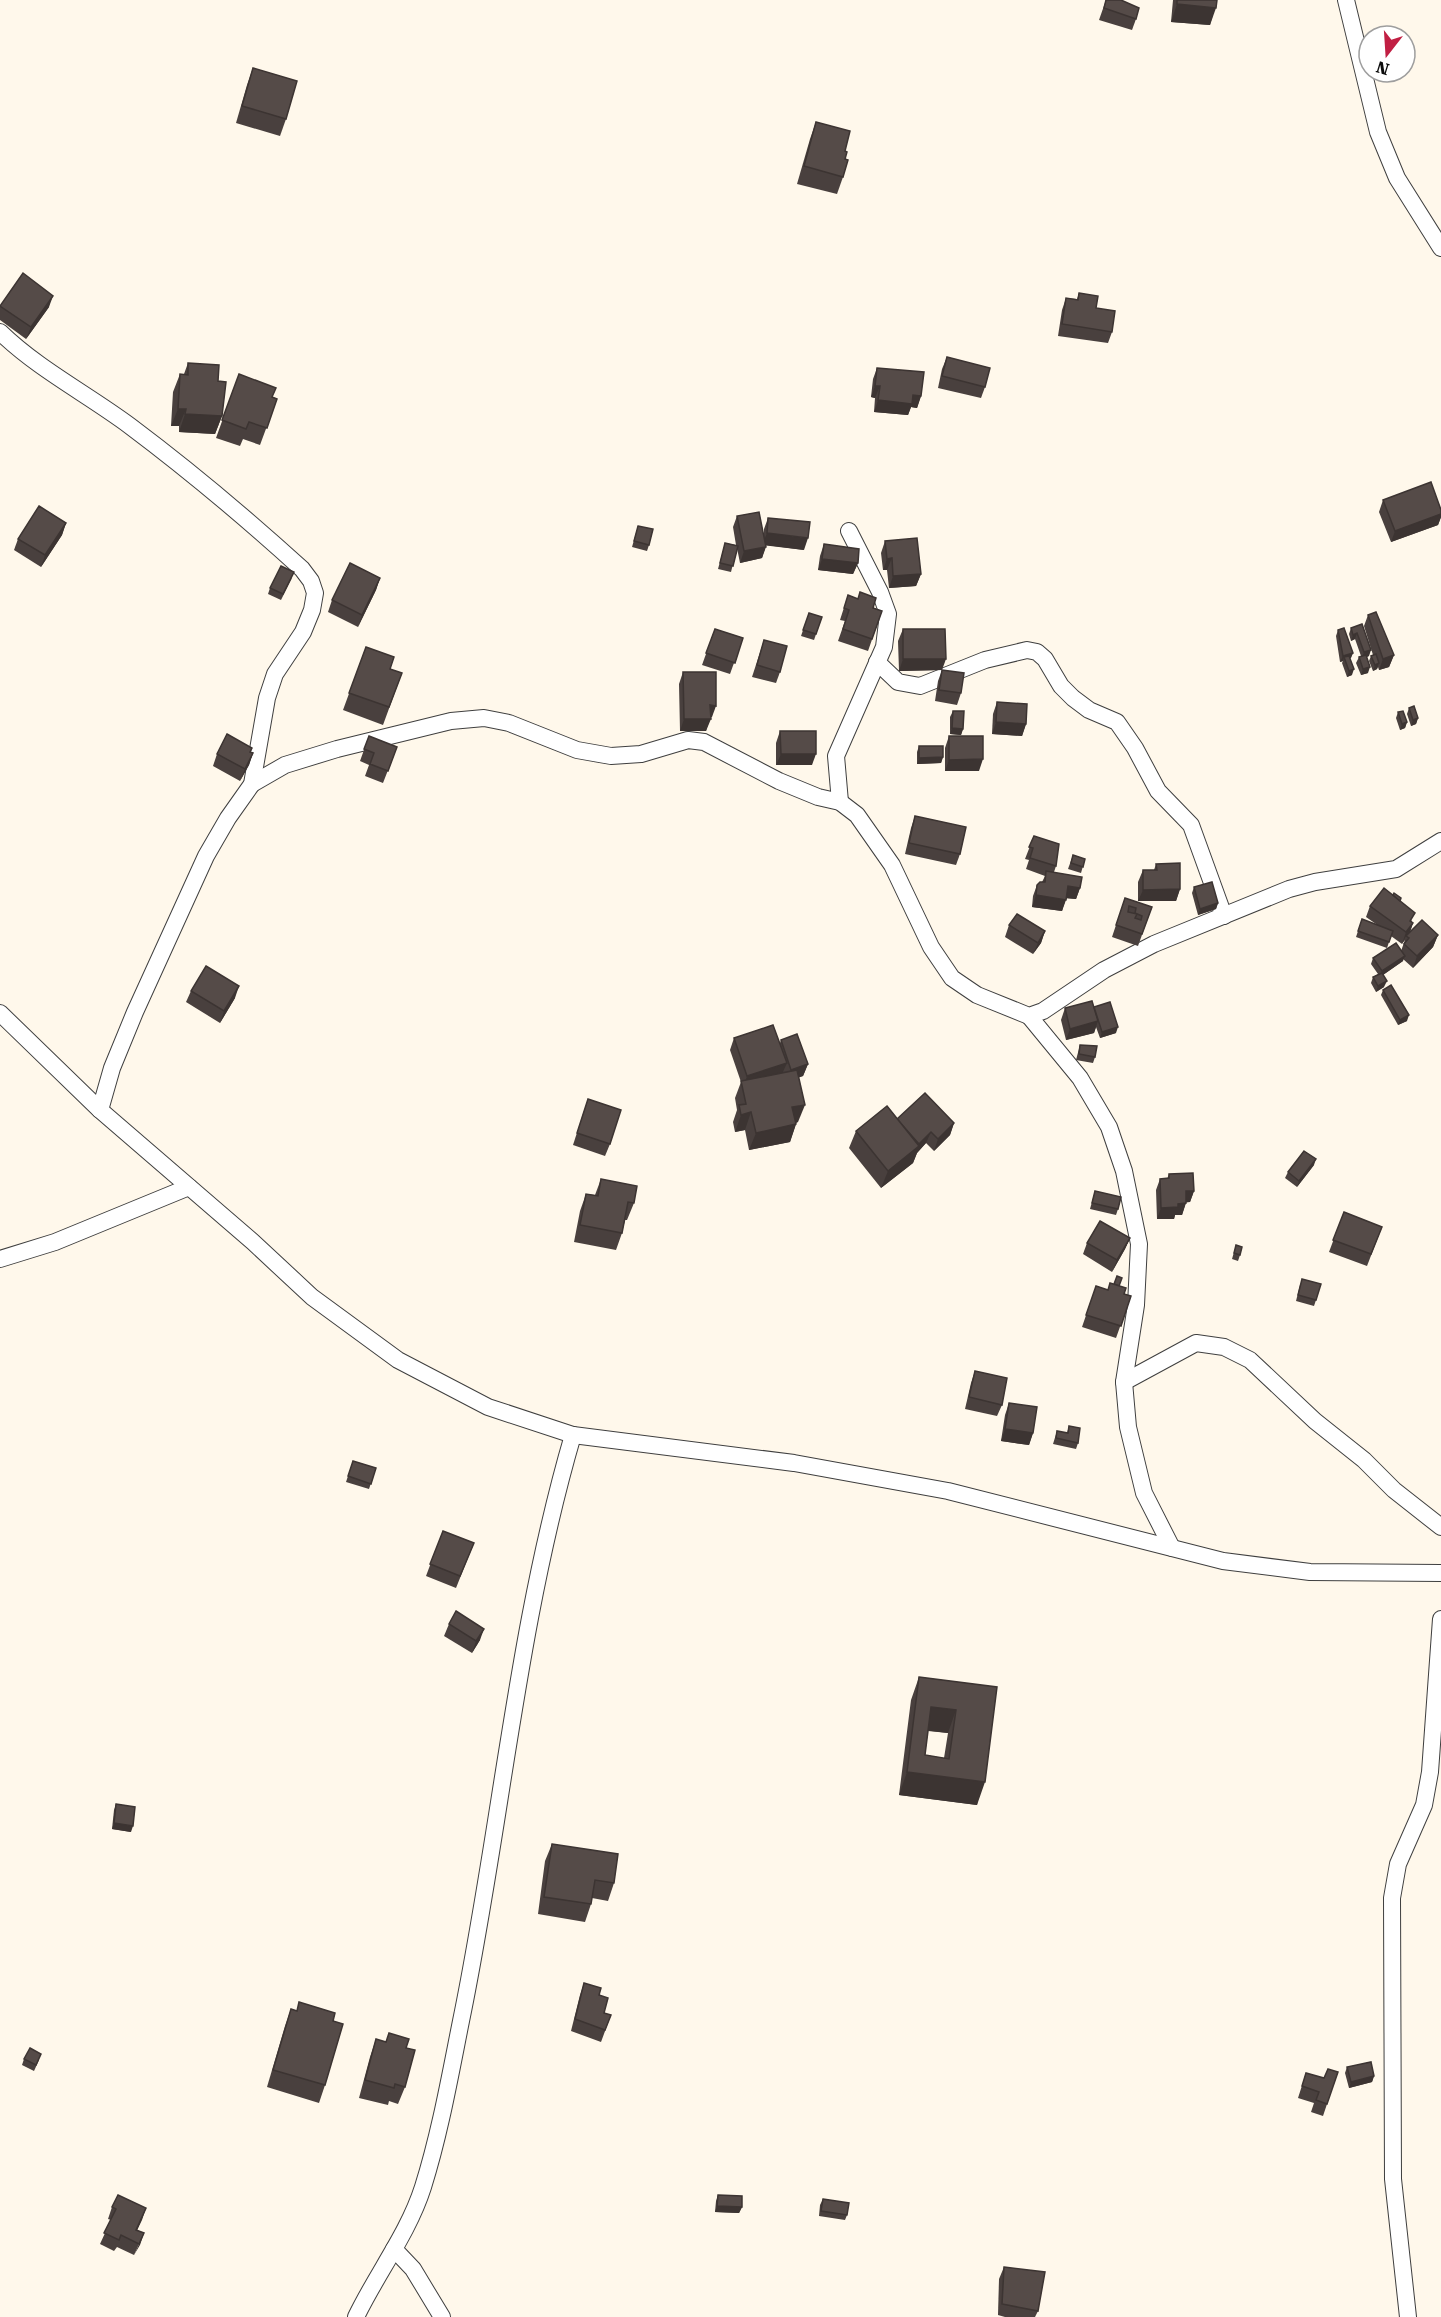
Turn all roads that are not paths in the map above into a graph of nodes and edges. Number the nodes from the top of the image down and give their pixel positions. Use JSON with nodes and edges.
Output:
{"nodes":[{"id":1,"x":1346,"y":0,"type":"edge"},
{"id":2,"x":1441,"y":248,"type":"edge"},
{"id":3,"x":0,"y":332,"type":"edge"},
{"id":4,"x":849,"y":531,"type":"dead end"},
{"id":5,"x":877,"y":662,"type":"junction"},
{"id":6,"x":252,"y":784,"type":"junction"},
{"id":7,"x":840,"y":802,"type":"junction"},
{"id":8,"x":1441,"y":841,"type":"edge"},
{"id":9,"x":1224,"y":916,"type":"junction"},
{"id":10,"x":0,"y":1013,"type":"edge"},
{"id":11,"x":1029,"y":1016,"type":"junction"},
{"id":12,"x":100,"y":1110,"type":"junction"},
{"id":13,"x":189,"y":1187,"type":"junction"},
{"id":14,"x":0,"y":1259,"type":"edge"},
{"id":15,"x":1124,"y":1382,"type":"junction"},
{"id":16,"x":573,"y":1435,"type":"junction"},
{"id":17,"x":1441,"y":1527,"type":"edge"},
{"id":18,"x":1172,"y":1548,"type":"junction"},
{"id":19,"x":1441,"y":1573,"type":"edge"},
{"id":20,"x":1441,"y":1619,"type":"edge"},
{"id":21,"x":394,"y":2249,"type":"junction"},
{"id":22,"x":356,"y":2317,"type":"edge"},
{"id":23,"x":441,"y":2317,"type":"edge"},
{"id":24,"x":1408,"y":2317,"type":"edge"}],
"edges":[{"from":1,"to":2,"type":"street"},
{"from":3,"to":6,"type":"street"},
{"from":4,"to":5,"type":"street"},
{"from":5,"to":7,"type":"street"},
{"from":5,"to":9,"type":"street"},
{"from":6,"to":7,"type":"street"},
{"from":6,"to":12,"type":"street"},
{"from":7,"to":11,"type":"street"},
{"from":8,"to":9,"type":"street"},
{"from":9,"to":11,"type":"street"},
{"from":10,"to":12,"type":"street"},
{"from":11,"to":15,"type":"street"},
{"from":12,"to":13,"type":"street"},
{"from":13,"to":14,"type":"street"},
{"from":13,"to":16,"type":"street"},
{"from":15,"to":17,"type":"street"},
{"from":15,"to":18,"type":"street"},
{"from":16,"to":18,"type":"street"},
{"from":16,"to":21,"type":"street"},
{"from":18,"to":19,"type":"street"},
{"from":20,"to":24,"type":"street"},
{"from":21,"to":22,"type":"street"},
{"from":21,"to":23,"type":"street"}]}
